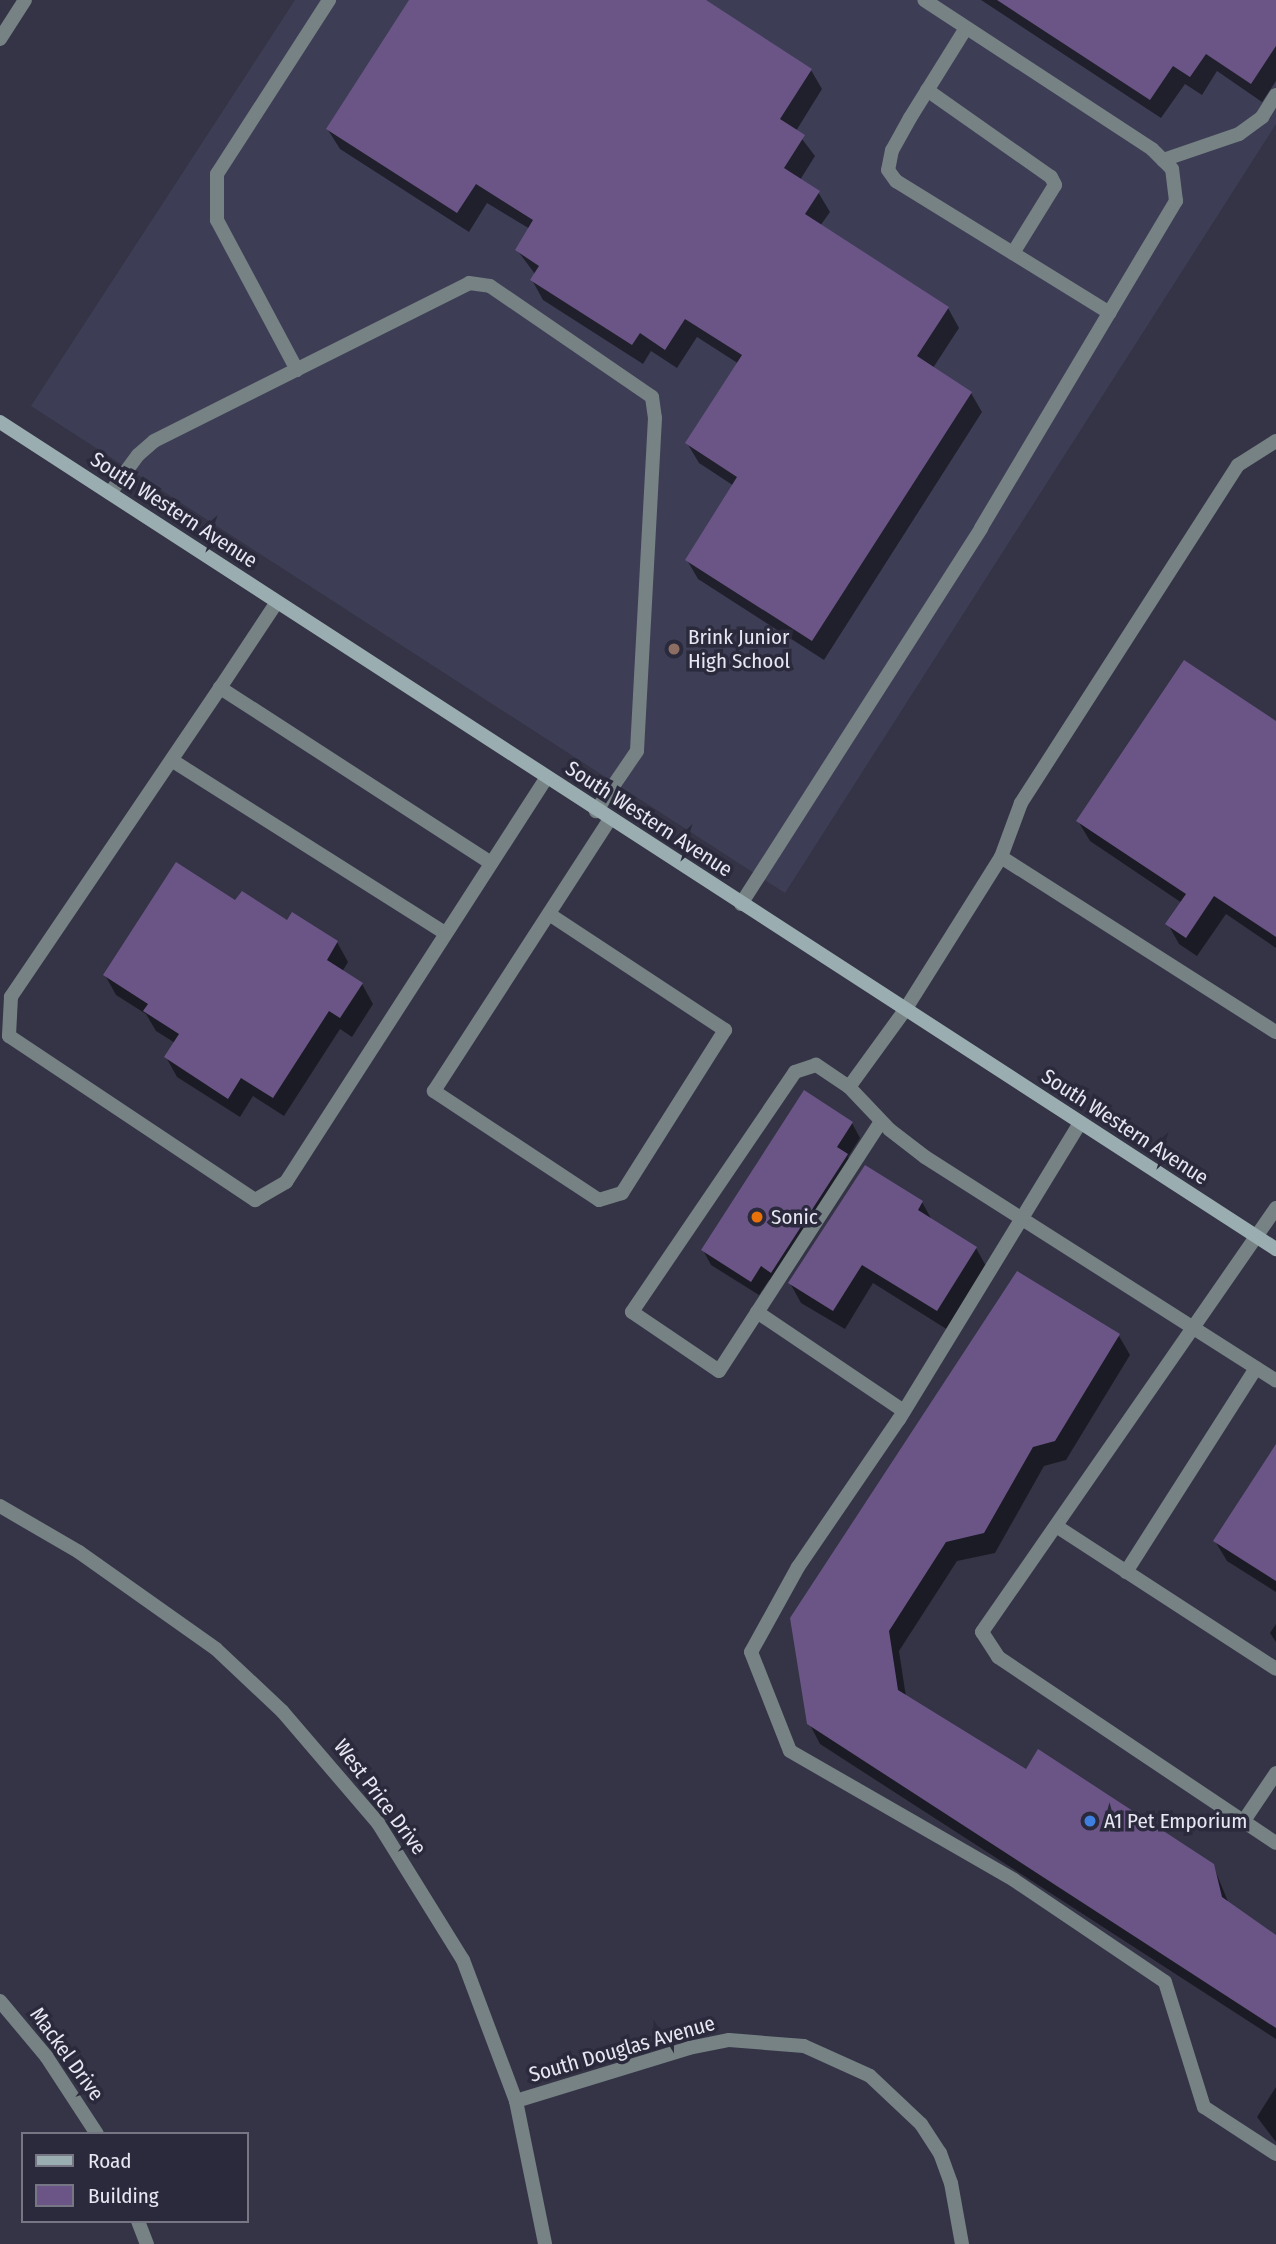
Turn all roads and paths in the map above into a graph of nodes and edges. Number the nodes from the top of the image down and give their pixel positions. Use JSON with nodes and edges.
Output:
{"nodes":[{"id":1,"x":25,"y":0,"type":"edge"},
{"id":2,"x":329,"y":0,"type":"edge"},
{"id":3,"x":924,"y":0,"type":"edge"},
{"id":4,"x":966,"y":28,"type":"junction"},
{"id":5,"x":0,"y":39,"type":"edge"},
{"id":6,"x":927,"y":90,"type":"junction"},
{"id":7,"x":1276,"y":95,"type":"edge"},
{"id":8,"x":1163,"y":160,"type":"junction"},
{"id":9,"x":1013,"y":253,"type":"junction"},
{"id":10,"x":1110,"y":313,"type":"junction"},
{"id":11,"x":297,"y":370,"type":"junction"},
{"id":12,"x":0,"y":422,"type":"edge"},
{"id":13,"x":1276,"y":442,"type":"edge"},
{"id":14,"x":110,"y":493,"type":"junction"},
{"id":15,"x":277,"y":602,"type":"junction"},
{"id":16,"x":220,"y":688,"type":"junction"},
{"id":17,"x":173,"y":761,"type":"junction"},
{"id":18,"x":546,"y":778,"type":"junction"},
{"id":19,"x":596,"y":811,"type":"junction"},
{"id":20,"x":610,"y":819,"type":"junction"},
{"id":21,"x":1001,"y":856,"type":"junction"},
{"id":22,"x":491,"y":863,"type":"junction"},
{"id":23,"x":741,"y":904,"type":"junction"},
{"id":24,"x":549,"y":914,"type":"junction"},
{"id":25,"x":445,"y":933,"type":"junction"},
{"id":26,"x":905,"y":1010,"type":"junction"},
{"id":27,"x":1276,"y":1032,"type":"edge"},
{"id":28,"x":849,"y":1087,"type":"junction"},
{"id":29,"x":881,"y":1122,"type":"junction"},
{"id":30,"x":1080,"y":1123,"type":"junction"},
{"id":31,"x":1276,"y":1208,"type":"edge"},
{"id":32,"x":1022,"y":1220,"type":"junction"},
{"id":33,"x":1257,"y":1237,"type":"junction"},
{"id":34,"x":1276,"y":1250,"type":"edge"},
{"id":35,"x":757,"y":1312,"type":"junction"},
{"id":36,"x":1195,"y":1327,"type":"junction"},
{"id":37,"x":1256,"y":1368,"type":"junction"},
{"id":38,"x":1276,"y":1381,"type":"edge"},
{"id":39,"x":904,"y":1411,"type":"junction"},
{"id":40,"x":0,"y":1506,"type":"edge"},
{"id":41,"x":1056,"y":1526,"type":"junction"},
{"id":42,"x":1126,"y":1572,"type":"junction"},
{"id":43,"x":1276,"y":1669,"type":"edge"},
{"id":44,"x":1276,"y":1773,"type":"edge"},
{"id":45,"x":1243,"y":1822,"type":"junction"},
{"id":46,"x":1276,"y":1843,"type":"edge"},
{"id":47,"x":0,"y":2001,"type":"edge"},
{"id":48,"x":516,"y":2101,"type":"junction"},
{"id":49,"x":96,"y":2132,"type":"edge"},
{"id":50,"x":1276,"y":2154,"type":"edge"},
{"id":51,"x":139,"y":2223,"type":"edge"},
{"id":52,"x":146,"y":2244,"type":"edge"},
{"id":53,"x":545,"y":2244,"type":"edge"},
{"id":54,"x":962,"y":2244,"type":"edge"}],
"edges":[{"from":1,"to":5,"type":"street"},
{"from":2,"to":11,"type":"street"},
{"from":3,"to":4,"type":"street"},
{"from":4,"to":6,"type":"street"},
{"from":4,"to":8,"type":"street"},
{"from":6,"to":9,"type":"street"},
{"from":6,"to":9,"type":"street"},
{"from":7,"to":8,"type":"street"},
{"from":8,"to":10,"type":"street"},
{"from":9,"to":10,"type":"street"},
{"from":10,"to":23,"type":"street"},
{"from":11,"to":14,"type":"street"},
{"from":11,"to":19,"type":"street"},
{"from":12,"to":14,"type":"main road","name":"South Western Avenue"},
{"from":13,"to":21,"type":"street"},
{"from":14,"to":15,"type":"main road","name":"South Western Avenue"},
{"from":15,"to":16,"type":"street"},
{"from":15,"to":18,"type":"main road","name":"South Western Avenue"},
{"from":16,"to":17,"type":"street"},
{"from":16,"to":22,"type":"street"},
{"from":17,"to":25,"type":"street"},
{"from":17,"to":25,"type":"street"},
{"from":18,"to":19,"type":"main road","name":"South Western Avenue"},
{"from":18,"to":22,"type":"street"},
{"from":19,"to":20,"type":"main road","name":"South Western Avenue"},
{"from":20,"to":23,"type":"main road","name":"South Western Avenue"},
{"from":20,"to":24,"type":"street"},
{"from":21,"to":26,"type":"street"},
{"from":21,"to":27,"type":"street"},
{"from":22,"to":25,"type":"street"},
{"from":23,"to":26,"type":"main road","name":"South Western Avenue"},
{"from":24,"to":24,"type":"street"},
{"from":26,"to":28,"type":"street"},
{"from":26,"to":30,"type":"main road","name":"South Western Avenue"},
{"from":28,"to":29,"type":"street"},
{"from":28,"to":35,"type":"street"},
{"from":29,"to":32,"type":"street"},
{"from":29,"to":35,"type":"street"},
{"from":30,"to":32,"type":"street"},
{"from":30,"to":33,"type":"main road","name":"South Western Avenue"},
{"from":31,"to":33,"type":"street"},
{"from":32,"to":36,"type":"street"},
{"from":32,"to":39,"type":"street"},
{"from":33,"to":34,"type":"main road","name":"South Western Avenue"},
{"from":33,"to":36,"type":"street"},
{"from":35,"to":39,"type":"street"},
{"from":36,"to":37,"type":"street"},
{"from":36,"to":41,"type":"street"},
{"from":37,"to":38,"type":"street"},
{"from":37,"to":42,"type":"street"},
{"from":39,"to":50,"type":"street"},
{"from":40,"to":48,"type":"street","name":"West Price Drive"},
{"from":41,"to":42,"type":"street"},
{"from":41,"to":45,"type":"street"},
{"from":42,"to":43,"type":"street"},
{"from":44,"to":45,"type":"street"},
{"from":45,"to":46,"type":"street"},
{"from":47,"to":49,"type":"street","name":"Mackel Drive"},
{"from":48,"to":53,"type":"street","name":"West Price Drive"},
{"from":48,"to":54,"type":"street","name":"South Douglas Avenue"},
{"from":51,"to":52,"type":"street"}]}
